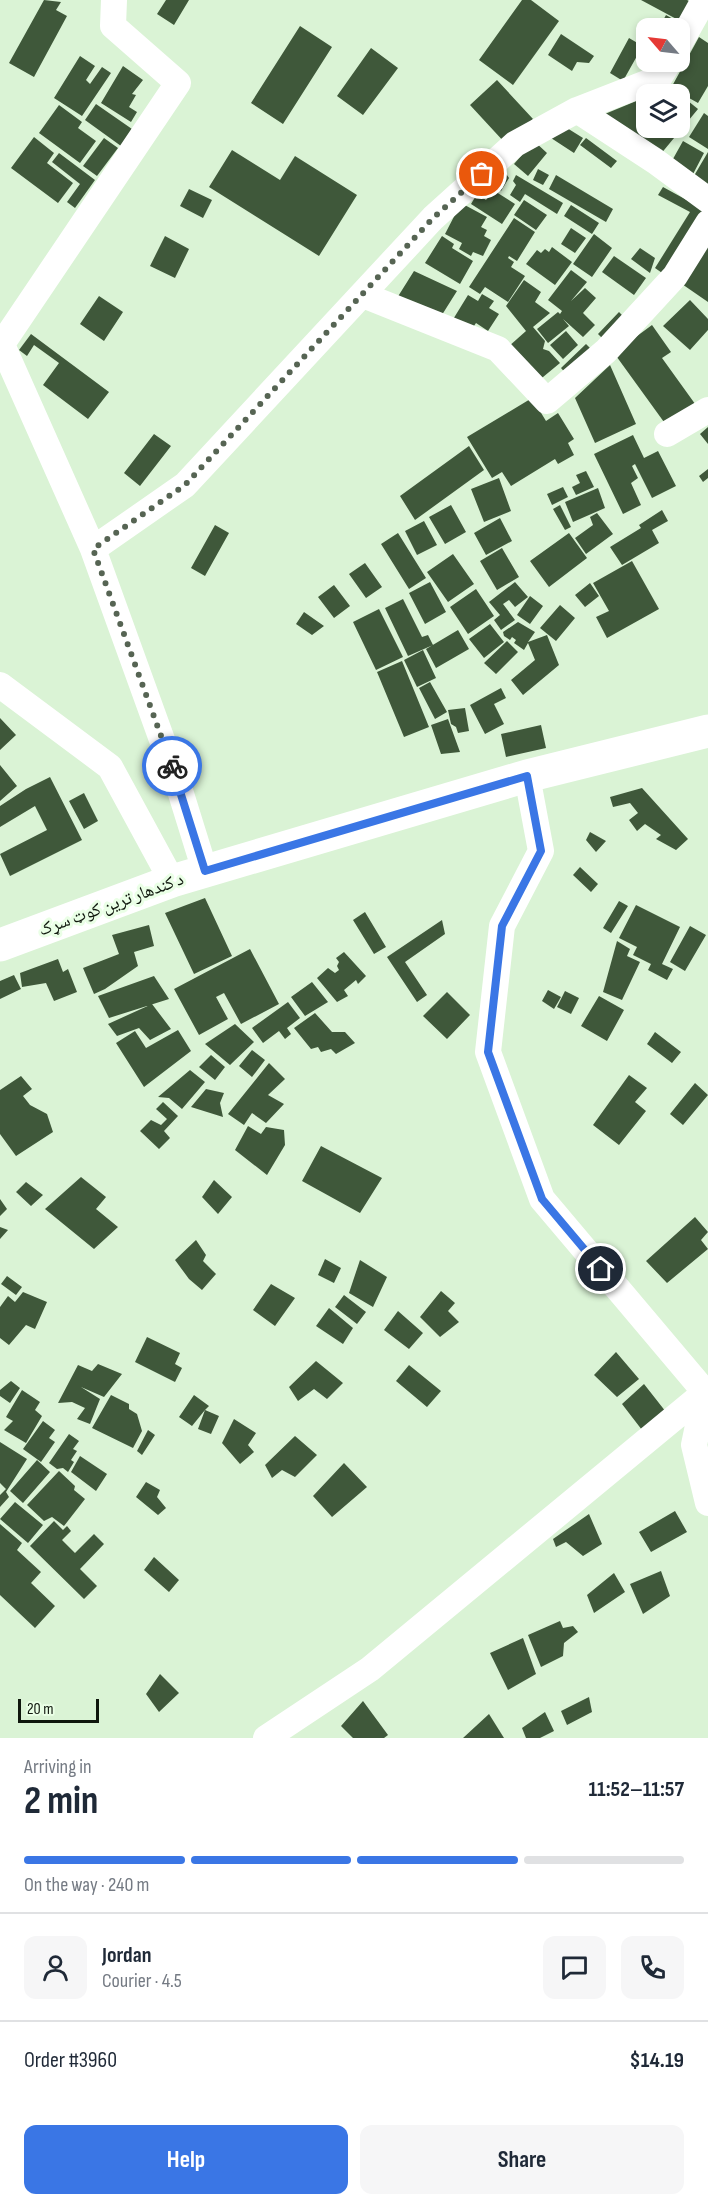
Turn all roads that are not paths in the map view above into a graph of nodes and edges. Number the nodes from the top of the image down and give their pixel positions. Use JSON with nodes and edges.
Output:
{"nodes":[{"id":1,"x":114,"y":0,"type":"edge"},
{"id":2,"x":704,"y":0,"type":"edge"},
{"id":3,"x":690,"y":25,"type":"edge"},
{"id":4,"x":663,"y":72,"type":"edge"},
{"id":5,"x":577,"y":110,"type":"junction"},
{"id":6,"x":708,"y":200,"type":"edge"},
{"id":7,"x":708,"y":223,"type":"edge"},
{"id":8,"x":363,"y":295,"type":"junction"},
{"id":9,"x":1,"y":342,"type":"edge"},
{"id":10,"x":708,"y":410,"type":"edge"},
{"id":11,"x":667,"y":434,"type":"dead end"},
{"id":12,"x":93,"y":549,"type":"junction"},
{"id":13,"x":0,"y":685,"type":"edge"},
{"id":14,"x":708,"y":731,"type":"edge"},
{"id":15,"x":527,"y":776,"type":"junction"},
{"id":16,"x":205,"y":871,"type":"junction"},
{"id":17,"x":172,"y":880,"type":"junction"},
{"id":18,"x":0,"y":945,"type":"edge"},
{"id":19,"x":706,"y":1391,"type":"edge"},
{"id":20,"x":708,"y":1503,"type":"edge"},
{"id":21,"x":266,"y":1738,"type":"edge"}],
"edges":[{"from":1,"to":9,"type":"street"},
{"from":2,"to":3,"type":"street"},
{"from":4,"to":5,"type":"street"},
{"from":5,"to":6,"type":"street"},
{"from":5,"to":8,"type":"street"},
{"from":7,"to":8,"type":"street"},
{"from":8,"to":12,"type":"street"},
{"from":9,"to":12,"type":"street"},
{"from":10,"to":11,"type":"street"},
{"from":12,"to":16,"type":"street"},
{"from":13,"to":17,"type":"street"},
{"from":14,"to":15,"type":"main road","name":"د کندهار ترين کوټ سړک"},
{"from":15,"to":16,"type":"main road","name":"د کندهار ترين کوټ سړک"},
{"from":15,"to":19,"type":"street"},
{"from":16,"to":17,"type":"main road","name":"د کندهار ترين کوټ سړک"},
{"from":17,"to":18,"type":"main road","name":"د کندهار ترين کوټ سړک"},
{"from":19,"to":20,"type":"street"},
{"from":19,"to":21,"type":"street"}]}
